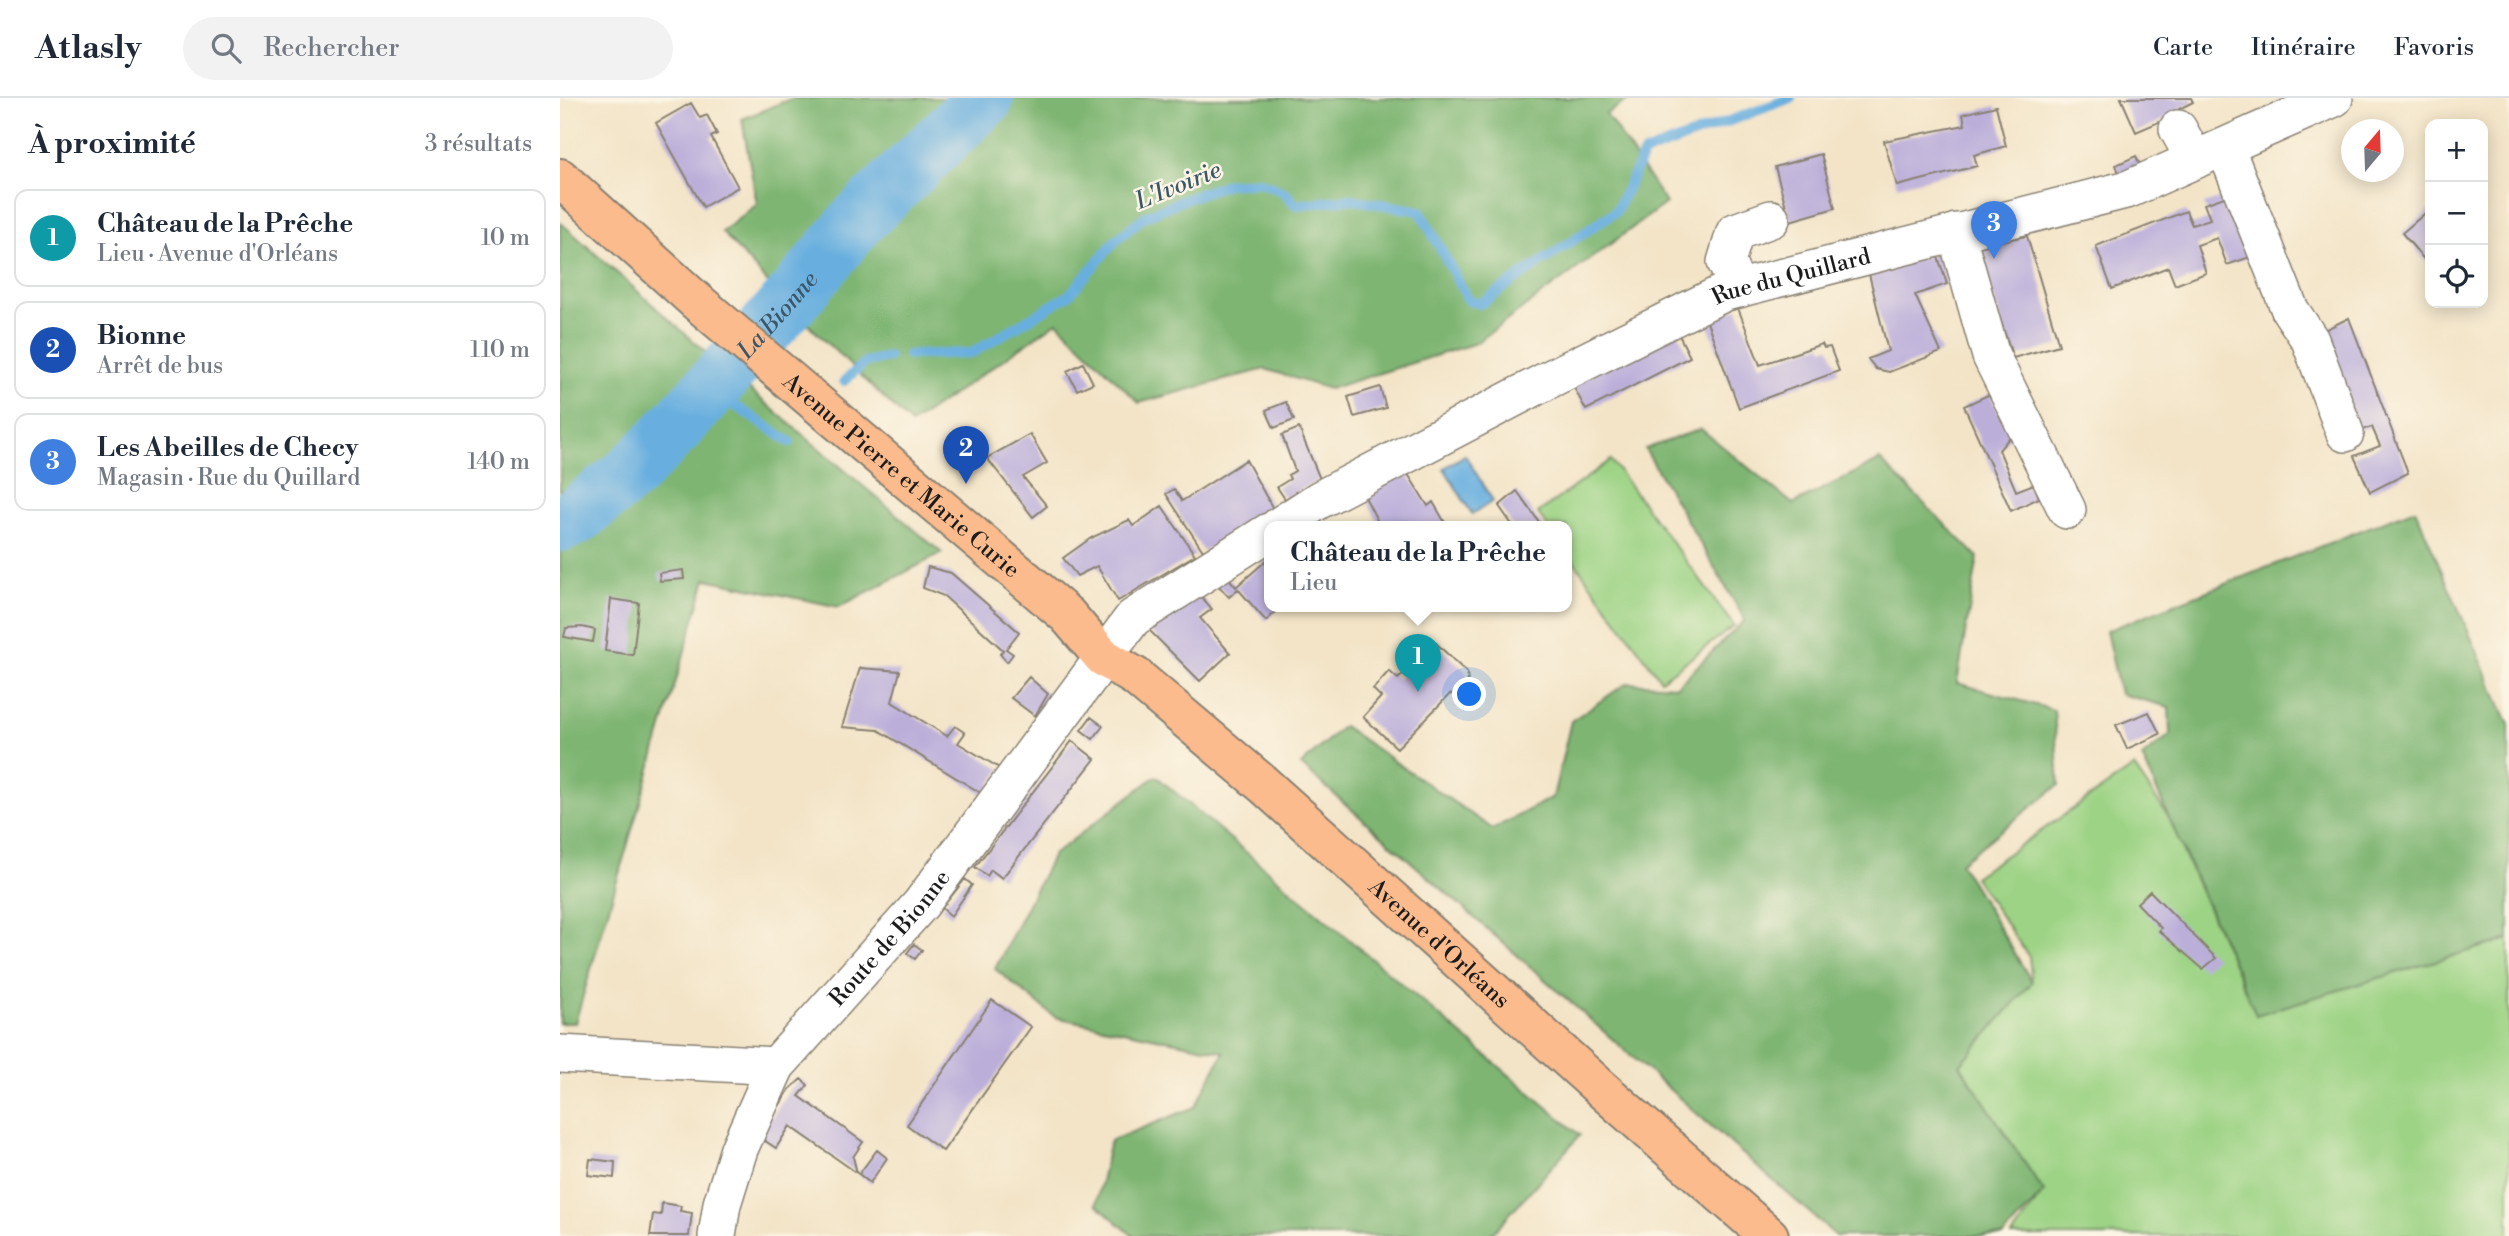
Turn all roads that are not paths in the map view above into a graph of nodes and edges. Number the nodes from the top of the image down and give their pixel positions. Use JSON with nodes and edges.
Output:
{"nodes":[{"id":1,"x":2334,"y":98,"type":"edge"},
{"id":2,"x":2199,"y":145,"type":"junction"},
{"id":3,"x":560,"y":178,"type":"edge"},
{"id":4,"x":1771,"y":219,"type":"dead end"},
{"id":5,"x":1956,"y":232,"type":"junction"},
{"id":6,"x":1739,"y":289,"type":"junction"},
{"id":7,"x":2345,"y":433,"type":"dead end"},
{"id":8,"x":2067,"y":510,"type":"dead end"},
{"id":9,"x":1287,"y":521,"type":"edge"},
{"id":10,"x":1264,"y":535,"type":"edge"},
{"id":11,"x":1104,"y":657,"type":"junction"},
{"id":12,"x":560,"y":1054,"type":"edge"},
{"id":13,"x":776,"y":1066,"type":"junction"},
{"id":14,"x":718,"y":1236,"type":"edge"},
{"id":15,"x":1769,"y":1236,"type":"edge"}],
"edges":[{"from":1,"to":2,"type":"street","name":"Rue du Quillard"},
{"from":2,"to":5,"type":"street","name":"Rue du Quillard"},
{"from":2,"to":7,"type":"street"},
{"from":3,"to":11,"type":"main road","name":"Avenue Pierre et Marie Curie"},
{"from":4,"to":6,"type":"street"},
{"from":5,"to":6,"type":"street","name":"Rue du Quillard"},
{"from":5,"to":8,"type":"street"},
{"from":6,"to":9,"type":"street","name":"Rue du Quillard"},
{"from":10,"to":11,"type":"street"},
{"from":11,"to":13,"type":"street","name":"Route de Bionne"},
{"from":11,"to":15,"type":"main road","name":"Avenue d'Orléans"},
{"from":12,"to":13,"type":"street"},
{"from":13,"to":14,"type":"street","name":"Route de Bionne"}]}
